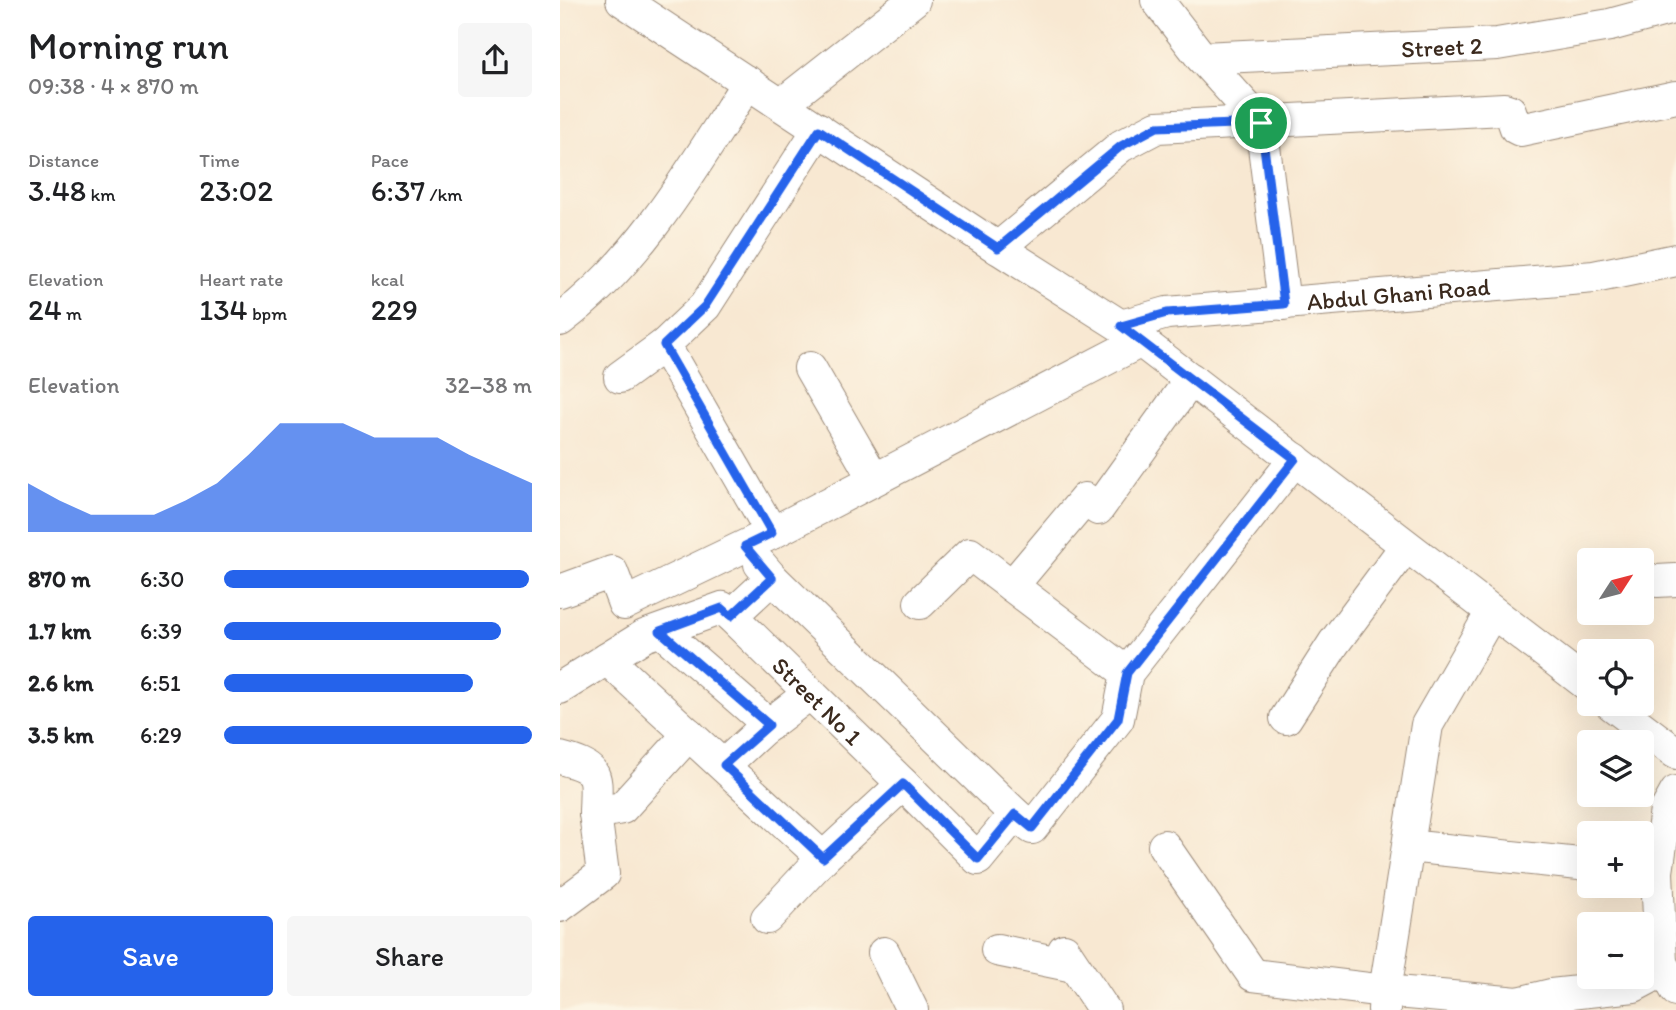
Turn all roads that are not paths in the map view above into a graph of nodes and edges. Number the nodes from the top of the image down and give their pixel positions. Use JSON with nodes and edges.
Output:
{"nodes":[{"id":1,"x":622,"y":0,"type":"edge"},
{"id":2,"x":914,"y":0,"type":"edge"},
{"id":3,"x":1157,"y":0,"type":"edge"},
{"id":4,"x":1676,"y":7,"type":"edge"},
{"id":5,"x":1202,"y":58,"type":"junction"},
{"id":6,"x":748,"y":82,"type":"junction"},
{"id":7,"x":1676,"y":97,"type":"edge"},
{"id":8,"x":782,"y":104,"type":"junction"},
{"id":9,"x":1261,"y":123,"type":"junction"},
{"id":10,"x":819,"y":130,"type":"junction"},
{"id":11,"x":998,"y":248,"type":"junction"},
{"id":12,"x":1676,"y":260,"type":"edge"},
{"id":13,"x":1284,"y":304,"type":"junction"},
{"id":14,"x":560,"y":320,"type":"edge"},
{"id":15,"x":1131,"y":334,"type":"junction"},
{"id":16,"x":664,"y":345,"type":"junction"},
{"id":17,"x":810,"y":368,"type":"dead end"},
{"id":18,"x":620,"y":377,"type":"dead end"},
{"id":19,"x":1191,"y":379,"type":"junction"},
{"id":20,"x":1295,"y":459,"type":"junction"},
{"id":21,"x":874,"y":479,"type":"junction"},
{"id":22,"x":758,"y":539,"type":"junction"},
{"id":23,"x":1406,"y":546,"type":"junction"},
{"id":24,"x":772,"y":578,"type":"junction"},
{"id":25,"x":1012,"y":586,"type":"junction"},
{"id":26,"x":560,"y":591,"type":"edge"},
{"id":27,"x":920,"y":603,"type":"dead end"},
{"id":28,"x":1492,"y":612,"type":"junction"},
{"id":29,"x":731,"y":616,"type":"junction"},
{"id":30,"x":660,"y":631,"type":"junction"},
{"id":31,"x":607,"y":659,"type":"junction"},
{"id":32,"x":1127,"y":673,"type":"junction"},
{"id":33,"x":1577,"y":677,"type":"edge"},
{"id":34,"x":560,"y":688,"type":"edge"},
{"id":35,"x":809,"y":694,"type":"junction"},
{"id":36,"x":1627,"y":716,"type":"edge"},
{"id":37,"x":1286,"y":718,"type":"dead end"},
{"id":38,"x":769,"y":725,"type":"junction"},
{"id":39,"x":689,"y":734,"type":"junction"},
{"id":40,"x":1676,"y":753,"type":"edge"},
{"id":41,"x":560,"y":758,"type":"edge"},
{"id":42,"x":724,"y":765,"type":"junction"},
{"id":43,"x":903,"y":784,"type":"junction"},
{"id":44,"x":1676,"y":792,"type":"edge"},
{"id":45,"x":595,"y":813,"type":"junction"},
{"id":46,"x":1015,"y":814,"type":"junction"},
{"id":47,"x":1164,"y":846,"type":"dead end"},
{"id":48,"x":1408,"y":846,"type":"junction"},
{"id":49,"x":1654,"y":853,"type":"edge"},
{"id":50,"x":823,"y":858,"type":"junction"},
{"id":51,"x":1577,"y":863,"type":"edge"},
{"id":52,"x":1653,"y":898,"type":"edge"},
{"id":53,"x":560,"y":906,"type":"edge"},
{"id":54,"x":767,"y":918,"type":"dead end"},
{"id":55,"x":997,"y":950,"type":"dead end"},
{"id":56,"x":884,"y":953,"type":"dead end"},
{"id":57,"x":1661,"y":963,"type":"junction"},
{"id":58,"x":1676,"y":990,"type":"edge"},
{"id":59,"x":1384,"y":1001,"type":"edge"},
{"id":60,"x":1520,"y":1006,"type":"edge"},
{"id":61,"x":912,"y":1010,"type":"edge"},
{"id":62,"x":1104,"y":1010,"type":"edge"}],
"edges":[{"from":1,"to":6,"type":"street"},
{"from":2,"to":8,"type":"street"},
{"from":3,"to":5,"type":"street"},
{"from":4,"to":5,"type":"street","name":"Street 2"},
{"from":5,"to":9,"type":"street"},
{"from":6,"to":8,"type":"street"},
{"from":6,"to":14,"type":"street"},
{"from":7,"to":9,"type":"street"},
{"from":8,"to":10,"type":"street"},
{"from":9,"to":11,"type":"street"},
{"from":9,"to":13,"type":"street"},
{"from":10,"to":11,"type":"street"},
{"from":10,"to":16,"type":"street"},
{"from":11,"to":15,"type":"street"},
{"from":12,"to":13,"type":"street","name":"Abdul Ghani Road"},
{"from":13,"to":15,"type":"street","name":"Abdul Ghani Road"},
{"from":15,"to":19,"type":"street"},
{"from":15,"to":21,"type":"street","name":"Abdul Ghani Road"},
{"from":16,"to":18,"type":"street"},
{"from":16,"to":22,"type":"street"},
{"from":17,"to":21,"type":"street"},
{"from":19,"to":20,"type":"street"},
{"from":19,"to":25,"type":"street"},
{"from":20,"to":23,"type":"street"},
{"from":20,"to":32,"type":"street"},
{"from":21,"to":22,"type":"street","name":"Abdul Ghani Road"},
{"from":22,"to":24,"type":"street"},
{"from":22,"to":26,"type":"street","name":"Abdul Ghani Road"},
{"from":23,"to":28,"type":"street"},
{"from":23,"to":37,"type":"street"},
{"from":24,"to":29,"type":"street"},
{"from":24,"to":46,"type":"street"},
{"from":25,"to":27,"type":"street"},
{"from":25,"to":32,"type":"street"},
{"from":28,"to":33,"type":"street"},
{"from":28,"to":48,"type":"street"},
{"from":29,"to":30,"type":"street"},
{"from":29,"to":35,"type":"street","name":"Street No 1"},
{"from":30,"to":31,"type":"street"},
{"from":30,"to":38,"type":"street"},
{"from":31,"to":34,"type":"street"},
{"from":31,"to":39,"type":"street"},
{"from":32,"to":46,"type":"street"},
{"from":35,"to":38,"type":"street"},
{"from":35,"to":43,"type":"street","name":"Street No 1"},
{"from":36,"to":40,"type":"street"},
{"from":38,"to":42,"type":"street"},
{"from":39,"to":42,"type":"street"},
{"from":39,"to":45,"type":"street"},
{"from":41,"to":45,"type":"street"},
{"from":42,"to":50,"type":"street"},
{"from":43,"to":46,"type":"street","name":"Street No 1"},
{"from":43,"to":50,"type":"street"},
{"from":44,"to":49,"type":"street"},
{"from":45,"to":53,"type":"street"},
{"from":47,"to":59,"type":"street"},
{"from":48,"to":51,"type":"street"},
{"from":48,"to":59,"type":"street"},
{"from":50,"to":54,"type":"street"},
{"from":52,"to":57,"type":"street"},
{"from":55,"to":62,"type":"street"},
{"from":56,"to":61,"type":"street"},
{"from":57,"to":58,"type":"street"},
{"from":57,"to":60,"type":"street"},
{"from":59,"to":60,"type":"street"}]}
